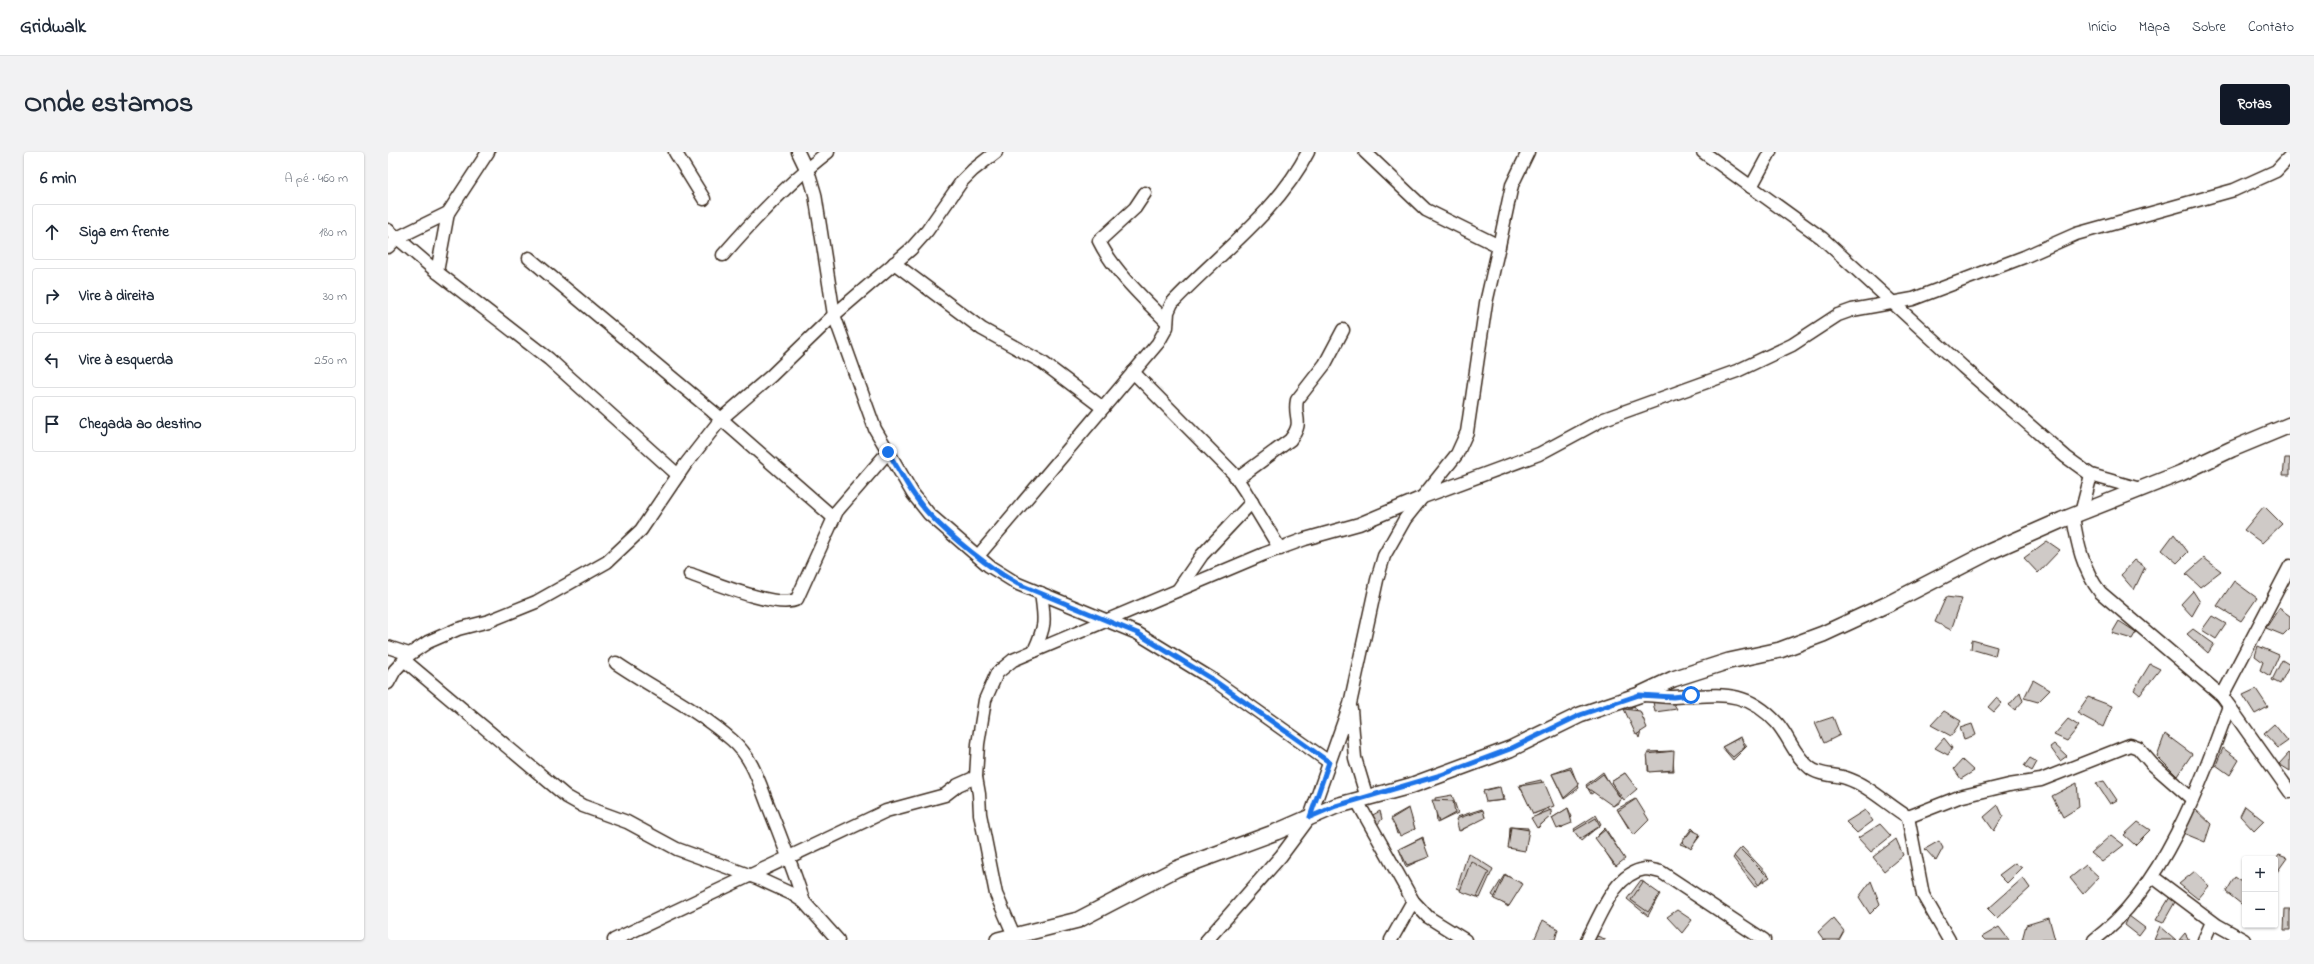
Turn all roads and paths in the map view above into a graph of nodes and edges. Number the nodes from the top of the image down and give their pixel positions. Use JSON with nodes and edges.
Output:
{"nodes":[{"id":1,"x":488,"y":152,"type":"edge"},
{"id":2,"x":675,"y":152,"type":"edge"},
{"id":3,"x":798,"y":152,"type":"edge"},
{"id":4,"x":828,"y":152,"type":"edge"},
{"id":5,"x":996,"y":152,"type":"edge"},
{"id":6,"x":1308,"y":152,"type":"edge"},
{"id":7,"x":1365,"y":152,"type":"edge"},
{"id":8,"x":1528,"y":152,"type":"edge"},
{"id":9,"x":1703,"y":152,"type":"edge"},
{"id":10,"x":1770,"y":152,"type":"edge"},
{"id":11,"x":2290,"y":156,"type":"edge"},
{"id":12,"x":806,"y":169,"type":"junction"},
{"id":13,"x":1751,"y":187,"type":"junction"},
{"id":14,"x":1146,"y":192,"type":"dead end"},
{"id":15,"x":704,"y":199,"type":"dead end"},
{"id":16,"x":448,"y":213,"type":"junction"},
{"id":17,"x":388,"y":230,"type":"edge"},
{"id":18,"x":398,"y":238,"type":"junction"},
{"id":19,"x":1498,"y":246,"type":"junction"},
{"id":20,"x":388,"y":247,"type":"edge"},
{"id":21,"x":723,"y":255,"type":"dead end"},
{"id":22,"x":529,"y":258,"type":"dead end"},
{"id":23,"x":894,"y":263,"type":"junction"},
{"id":24,"x":437,"y":272,"type":"junction"},
{"id":25,"x":1896,"y":303,"type":"junction"},
{"id":26,"x":834,"y":315,"type":"junction"},
{"id":27,"x":1167,"y":322,"type":"junction"},
{"id":28,"x":1343,"y":330,"type":"dead end"},
{"id":29,"x":1133,"y":372,"type":"junction"},
{"id":30,"x":1103,"y":408,"type":"junction"},
{"id":31,"x":721,"y":419,"type":"junction"},
{"id":32,"x":2290,"y":425,"type":"edge"},
{"id":33,"x":888,"y":452,"type":"junction"},
{"id":34,"x":678,"y":475,"type":"junction"},
{"id":35,"x":2091,"y":475,"type":"junction"},
{"id":36,"x":1237,"y":479,"type":"junction"},
{"id":37,"x":2140,"y":490,"type":"junction"},
{"id":38,"x":1423,"y":497,"type":"junction"},
{"id":39,"x":1252,"y":502,"type":"junction"},
{"id":40,"x":2077,"y":514,"type":"junction"},
{"id":41,"x":834,"y":518,"type":"junction"},
{"id":42,"x":1280,"y":548,"type":"junction"},
{"id":43,"x":978,"y":556,"type":"junction"},
{"id":44,"x":2290,"y":566,"type":"edge"},
{"id":45,"x":690,"y":574,"type":"dead end"},
{"id":46,"x":1178,"y":590,"type":"junction"},
{"id":47,"x":1041,"y":593,"type":"junction"},
{"id":48,"x":1108,"y":620,"type":"junction"},
{"id":49,"x":388,"y":647,"type":"edge"},
{"id":50,"x":1034,"y":651,"type":"junction"},
{"id":51,"x":406,"y":657,"type":"junction"},
{"id":52,"x":616,"y":663,"type":"dead end"},
{"id":53,"x":388,"y":683,"type":"edge"},
{"id":54,"x":1639,"y":695,"type":"junction"},
{"id":55,"x":2226,"y":701,"type":"junction"},
{"id":56,"x":1350,"y":704,"type":"junction"},
{"id":57,"x":1329,"y":762,"type":"junction"},
{"id":58,"x":2278,"y":774,"type":"junction"},
{"id":59,"x":976,"y":777,"type":"junction"},
{"id":60,"x":2290,"y":777,"type":"edge"},
{"id":61,"x":2290,"y":792,"type":"edge"},
{"id":62,"x":1362,"y":799,"type":"junction"},
{"id":63,"x":2192,"y":799,"type":"junction"},
{"id":64,"x":1310,"y":817,"type":"junction"},
{"id":65,"x":1908,"y":817,"type":"junction"},
{"id":66,"x":789,"y":856,"type":"junction"},
{"id":67,"x":751,"y":876,"type":"junction"},
{"id":68,"x":2153,"y":877,"type":"junction"},
{"id":69,"x":1413,"y":901,"type":"junction"},
{"id":70,"x":804,"y":902,"type":"junction"},
{"id":71,"x":2212,"y":922,"type":"junction"},
{"id":72,"x":1016,"y":938,"type":"edge"},
{"id":73,"x":614,"y":940,"type":"edge"},
{"id":74,"x":838,"y":940,"type":"edge"},
{"id":75,"x":998,"y":940,"type":"edge"},
{"id":76,"x":1207,"y":940,"type":"edge"},
{"id":77,"x":1391,"y":940,"type":"edge"},
{"id":78,"x":1465,"y":940,"type":"edge"},
{"id":79,"x":1588,"y":940,"type":"edge"},
{"id":80,"x":1764,"y":940,"type":"edge"},
{"id":81,"x":1950,"y":940,"type":"edge"},
{"id":82,"x":2094,"y":940,"type":"edge"},
{"id":83,"x":2204,"y":940,"type":"edge"},
{"id":84,"x":2244,"y":940,"type":"edge"}],
"edges":[{"from":1,"to":16,"type":"street"},
{"from":2,"to":15,"type":"street"},
{"from":3,"to":12,"type":"street"},
{"from":4,"to":12,"type":"street"},
{"from":5,"to":23,"type":"street"},
{"from":6,"to":27,"type":"street"},
{"from":7,"to":19,"type":"street"},
{"from":8,"to":19,"type":"street"},
{"from":9,"to":13,"type":"street"},
{"from":10,"to":13,"type":"street"},
{"from":11,"to":25,"type":"street"},
{"from":12,"to":21,"type":"street"},
{"from":12,"to":26,"type":"street"},
{"from":13,"to":25,"type":"street"},
{"from":14,"to":27,"type":"street"},
{"from":16,"to":18,"type":"street"},
{"from":16,"to":24,"type":"street"},
{"from":17,"to":18,"type":"street"},
{"from":18,"to":20,"type":"street"},
{"from":18,"to":24,"type":"street"},
{"from":19,"to":38,"type":"street"},
{"from":22,"to":31,"type":"street"},
{"from":23,"to":26,"type":"street"},
{"from":23,"to":30,"type":"street"},
{"from":24,"to":34,"type":"street"},
{"from":25,"to":35,"type":"street"},
{"from":25,"to":38,"type":"street"},
{"from":26,"to":31,"type":"street"},
{"from":26,"to":33,"type":"street"},
{"from":27,"to":29,"type":"street"},
{"from":28,"to":36,"type":"street"},
{"from":29,"to":30,"type":"street"},
{"from":29,"to":36,"type":"street"},
{"from":30,"to":43,"type":"street"},
{"from":31,"to":34,"type":"street"},
{"from":31,"to":41,"type":"street"},
{"from":32,"to":37,"type":"street"},
{"from":33,"to":41,"type":"street"},
{"from":33,"to":43,"type":"street"},
{"from":34,"to":51,"type":"street"},
{"from":35,"to":37,"type":"street"},
{"from":35,"to":40,"type":"street"},
{"from":36,"to":39,"type":"street"},
{"from":37,"to":40,"type":"street"},
{"from":38,"to":42,"type":"street"},
{"from":38,"to":56,"type":"street"},
{"from":39,"to":42,"type":"street"},
{"from":39,"to":46,"type":"street"},
{"from":40,"to":54,"type":"street"},
{"from":40,"to":55,"type":"street"},
{"from":41,"to":45,"type":"street"},
{"from":42,"to":46,"type":"street"},
{"from":43,"to":47,"type":"street"},
{"from":44,"to":55,"type":"street"},
{"from":46,"to":48,"type":"street"},
{"from":47,"to":48,"type":"street"},
{"from":47,"to":50,"type":"street"},
{"from":48,"to":50,"type":"street"},
{"from":48,"to":57,"type":"street"},
{"from":49,"to":51,"type":"street"},
{"from":50,"to":59,"type":"street"},
{"from":51,"to":53,"type":"street"},
{"from":51,"to":67,"type":"street"},
{"from":52,"to":66,"type":"street"},
{"from":54,"to":62,"type":"street"},
{"from":54,"to":65,"type":"street"},
{"from":55,"to":58,"type":"street"},
{"from":55,"to":63,"type":"street"},
{"from":56,"to":57,"type":"street"},
{"from":56,"to":62,"type":"street"},
{"from":57,"to":64,"type":"street"},
{"from":58,"to":60,"type":"street"},
{"from":58,"to":61,"type":"street"},
{"from":59,"to":66,"type":"street"},
{"from":59,"to":72,"type":"street"},
{"from":62,"to":64,"type":"street"},
{"from":62,"to":69,"type":"street"},
{"from":63,"to":65,"type":"street"},
{"from":63,"to":68,"type":"street"},
{"from":64,"to":72,"type":"street"},
{"from":64,"to":76,"type":"street"},
{"from":65,"to":81,"type":"street"},
{"from":66,"to":67,"type":"street"},
{"from":66,"to":70,"type":"street"},
{"from":67,"to":70,"type":"street"},
{"from":67,"to":73,"type":"street"},
{"from":68,"to":71,"type":"street"},
{"from":68,"to":82,"type":"street"},
{"from":69,"to":77,"type":"street"},
{"from":69,"to":78,"type":"street"},
{"from":70,"to":74,"type":"street"},
{"from":71,"to":83,"type":"street"},
{"from":71,"to":84,"type":"street"},
{"from":72,"to":75,"type":"street"},
{"from":79,"to":80,"type":"street"}]}
